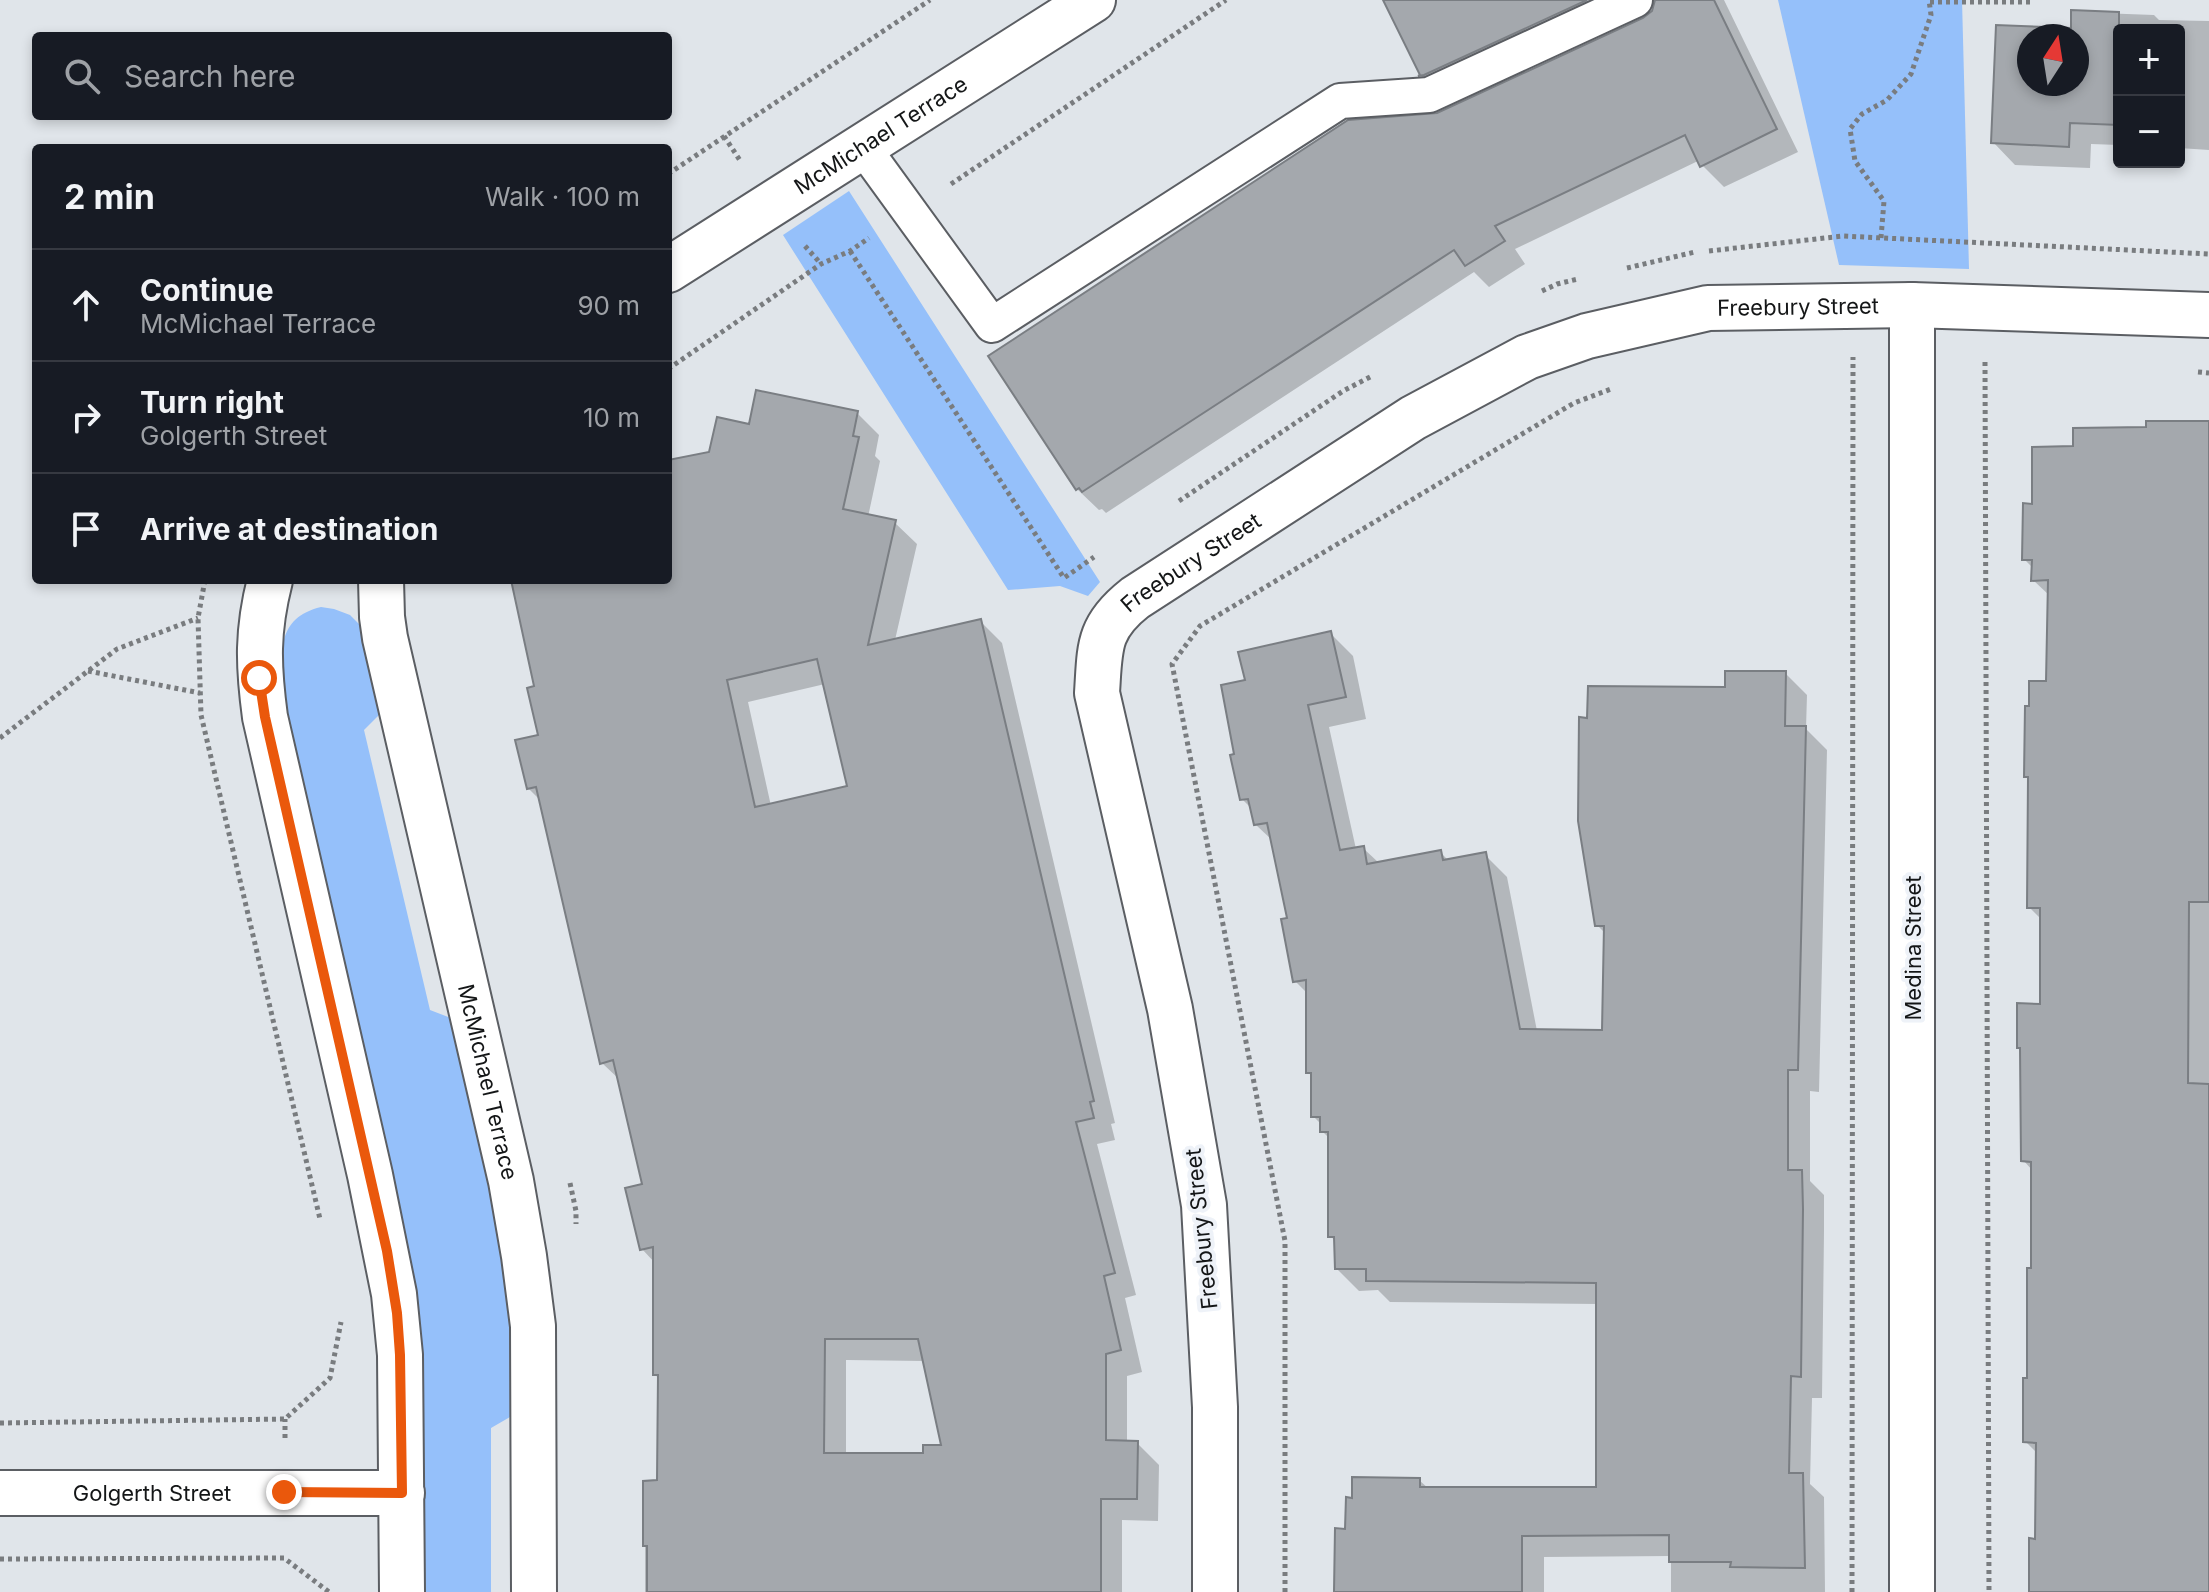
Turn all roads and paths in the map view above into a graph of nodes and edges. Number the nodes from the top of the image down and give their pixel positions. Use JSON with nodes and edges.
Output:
{"nodes":[{"id":1,"x":930,"y":0,"type":"edge"},
{"id":2,"x":1093,"y":0,"type":"edge"},
{"id":3,"x":1635,"y":0,"type":"edge"},
{"id":4,"x":2032,"y":0,"type":"edge"},
{"id":5,"x":1929,"y":1,"type":"edge"},
{"id":6,"x":862,"y":146,"type":"junction"},
{"id":7,"x":672,"y":171,"type":"edge"},
{"id":8,"x":1881,"y":238,"type":"dead end"},
{"id":9,"x":672,"y":267,"type":"edge"},
{"id":10,"x":1912,"y":305,"type":"junction"},
{"id":11,"x":2209,"y":315,"type":"edge"},
{"id":12,"x":1840,"y":352,"type":"dead end"},
{"id":13,"x":1985,"y":362,"type":"dead end"},
{"id":14,"x":1613,"y":388,"type":"dead end"},
{"id":15,"x":204,"y":584,"type":"edge"},
{"id":16,"x":282,"y":584,"type":"edge"},
{"id":17,"x":358,"y":584,"type":"edge"},
{"id":18,"x":266,"y":598,"type":"edge"},
{"id":19,"x":382,"y":598,"type":"edge"},
{"id":20,"x":198,"y":618,"type":"junction"},
{"id":21,"x":88,"y":671,"type":"junction"},
{"id":22,"x":200,"y":693,"type":"junction"},
{"id":23,"x":0,"y":738,"type":"edge"},
{"id":24,"x":321,"y":1220,"type":"dead end"},
{"id":25,"x":342,"y":1312,"type":"dead end"},
{"id":26,"x":0,"y":1423,"type":"edge"},
{"id":27,"x":0,"y":1493,"type":"edge"},
{"id":28,"x":402,"y":1493,"type":"junction"},
{"id":29,"x":0,"y":1559,"type":"edge"},
{"id":30,"x":329,"y":1592,"type":"edge"},
{"id":31,"x":402,"y":1592,"type":"edge"},
{"id":32,"x":534,"y":1592,"type":"edge"},
{"id":33,"x":1215,"y":1592,"type":"edge"},
{"id":34,"x":1285,"y":1592,"type":"edge"},
{"id":35,"x":1852,"y":1592,"type":"edge"},
{"id":36,"x":1912,"y":1592,"type":"edge"},
{"id":37,"x":1989,"y":1592,"type":"edge"}],
"edges":[{"from":1,"to":7,"type":"path"},
{"from":2,"to":6,"type":"street","name":"McMichael Terrace"},
{"from":3,"to":6,"type":"lane"},
{"from":4,"to":5,"type":"path"},
{"from":5,"to":8,"type":"path"},
{"from":6,"to":9,"type":"street","name":"McMichael Terrace"},
{"from":10,"to":11,"type":"street","name":"Freebury Street"},
{"from":10,"to":33,"type":"street","name":"Freebury Street"},
{"from":10,"to":36,"type":"street","name":"Medina Street"},
{"from":12,"to":35,"type":"path"},
{"from":13,"to":37,"type":"path"},
{"from":14,"to":34,"type":"path"},
{"from":15,"to":20,"type":"path"},
{"from":16,"to":18,"type":"street"},
{"from":17,"to":19,"type":"street"},
{"from":18,"to":28,"type":"street"},
{"from":19,"to":32,"type":"street","name":"McMichael Terrace"},
{"from":20,"to":21,"type":"path"},
{"from":20,"to":22,"type":"path"},
{"from":21,"to":22,"type":"path"},
{"from":21,"to":23,"type":"path"},
{"from":22,"to":24,"type":"path"},
{"from":25,"to":26,"type":"path"},
{"from":27,"to":28,"type":"street","name":"Golgerth Street"},
{"from":28,"to":31,"type":"street"},
{"from":29,"to":30,"type":"path"}]}
